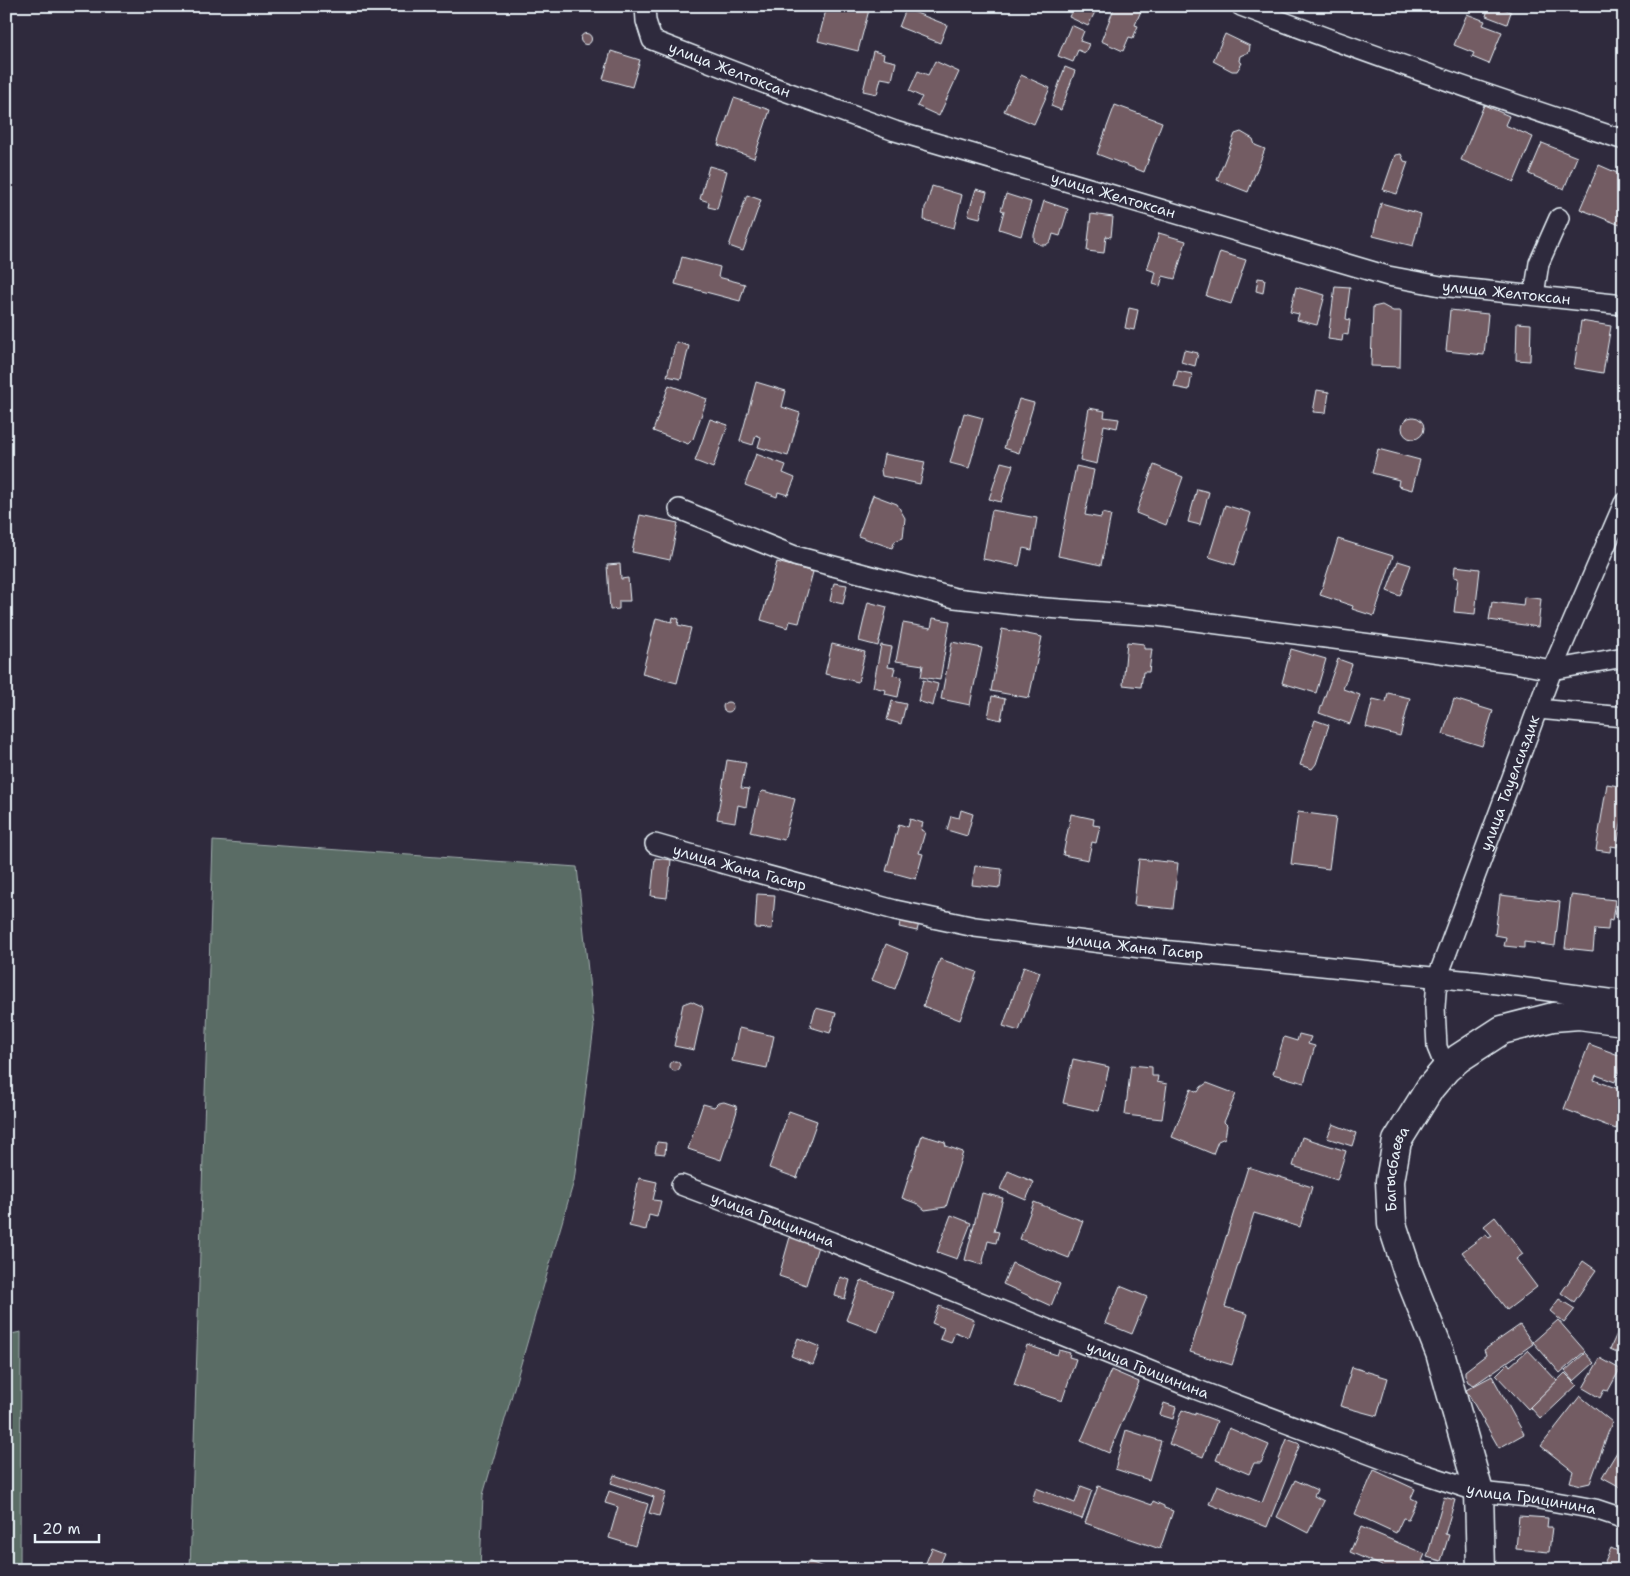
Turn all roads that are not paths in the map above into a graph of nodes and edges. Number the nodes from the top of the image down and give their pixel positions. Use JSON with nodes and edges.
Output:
{"nodes":[{"id":1,"x":644,"y":6,"type":"edge"},
{"id":2,"x":1241,"y":6,"type":"edge"},
{"id":3,"x":1624,"y":140,"type":"edge"},
{"id":4,"x":1559,"y":218,"type":"dead end"},
{"id":5,"x":1534,"y":295,"type":"junction"},
{"id":6,"x":1624,"y":305,"type":"edge"},
{"id":7,"x":1624,"y":503,"type":"edge"},
{"id":8,"x":679,"y":509,"type":"dead end"},
{"id":9,"x":1624,"y":658,"type":"edge"},
{"id":10,"x":1552,"y":670,"type":"junction"},
{"id":11,"x":1538,"y":709,"type":"junction"},
{"id":12,"x":1624,"y":717,"type":"edge"},
{"id":13,"x":655,"y":844,"type":"dead end"},
{"id":14,"x":1437,"y":979,"type":"junction"},
{"id":15,"x":1624,"y":1001,"type":"edge"},
{"id":16,"x":1554,"y":1004,"type":"junction"},
{"id":17,"x":1624,"y":1021,"type":"edge"},
{"id":18,"x":1446,"y":1069,"type":"junction"},
{"id":19,"x":681,"y":1185,"type":"dead end"},
{"id":20,"x":1479,"y":1492,"type":"junction"},
{"id":21,"x":1624,"y":1521,"type":"edge"},
{"id":22,"x":1481,"y":1570,"type":"edge"}],
"edges":[{"from":1,"to":5,"type":"street","name":"улица Желтоксан"},
{"from":2,"to":3,"type":"street"},
{"from":4,"to":5,"type":"street"},
{"from":5,"to":6,"type":"street","name":"улица Желтоксан"},
{"from":7,"to":10,"type":"street","name":"улица Тауелсиздик"},
{"from":8,"to":10,"type":"street"},
{"from":9,"to":10,"type":"street"},
{"from":10,"to":11,"type":"street","name":"улица Тауелсиздик"},
{"from":11,"to":12,"type":"street"},
{"from":11,"to":14,"type":"street","name":"улица Тауелсиздик"},
{"from":13,"to":14,"type":"street","name":"улица Жана Гасыр"},
{"from":14,"to":16,"type":"street","name":"улица Жана Гасыр"},
{"from":14,"to":18,"type":"street","name":"улица Тауелсиздик"},
{"from":15,"to":16,"type":"street","name":"улица Жана Гасыр"},
{"from":16,"to":17,"type":"street","name":"Багысбаева"},
{"from":16,"to":18,"type":"street","name":"Багысбаева"},
{"from":18,"to":20,"type":"street","name":"Багысбаева"},
{"from":19,"to":20,"type":"street","name":"улица Грицинина"},
{"from":20,"to":21,"type":"street","name":"улица Грицинина"},
{"from":20,"to":22,"type":"street","name":"Багысбаева"}]}
